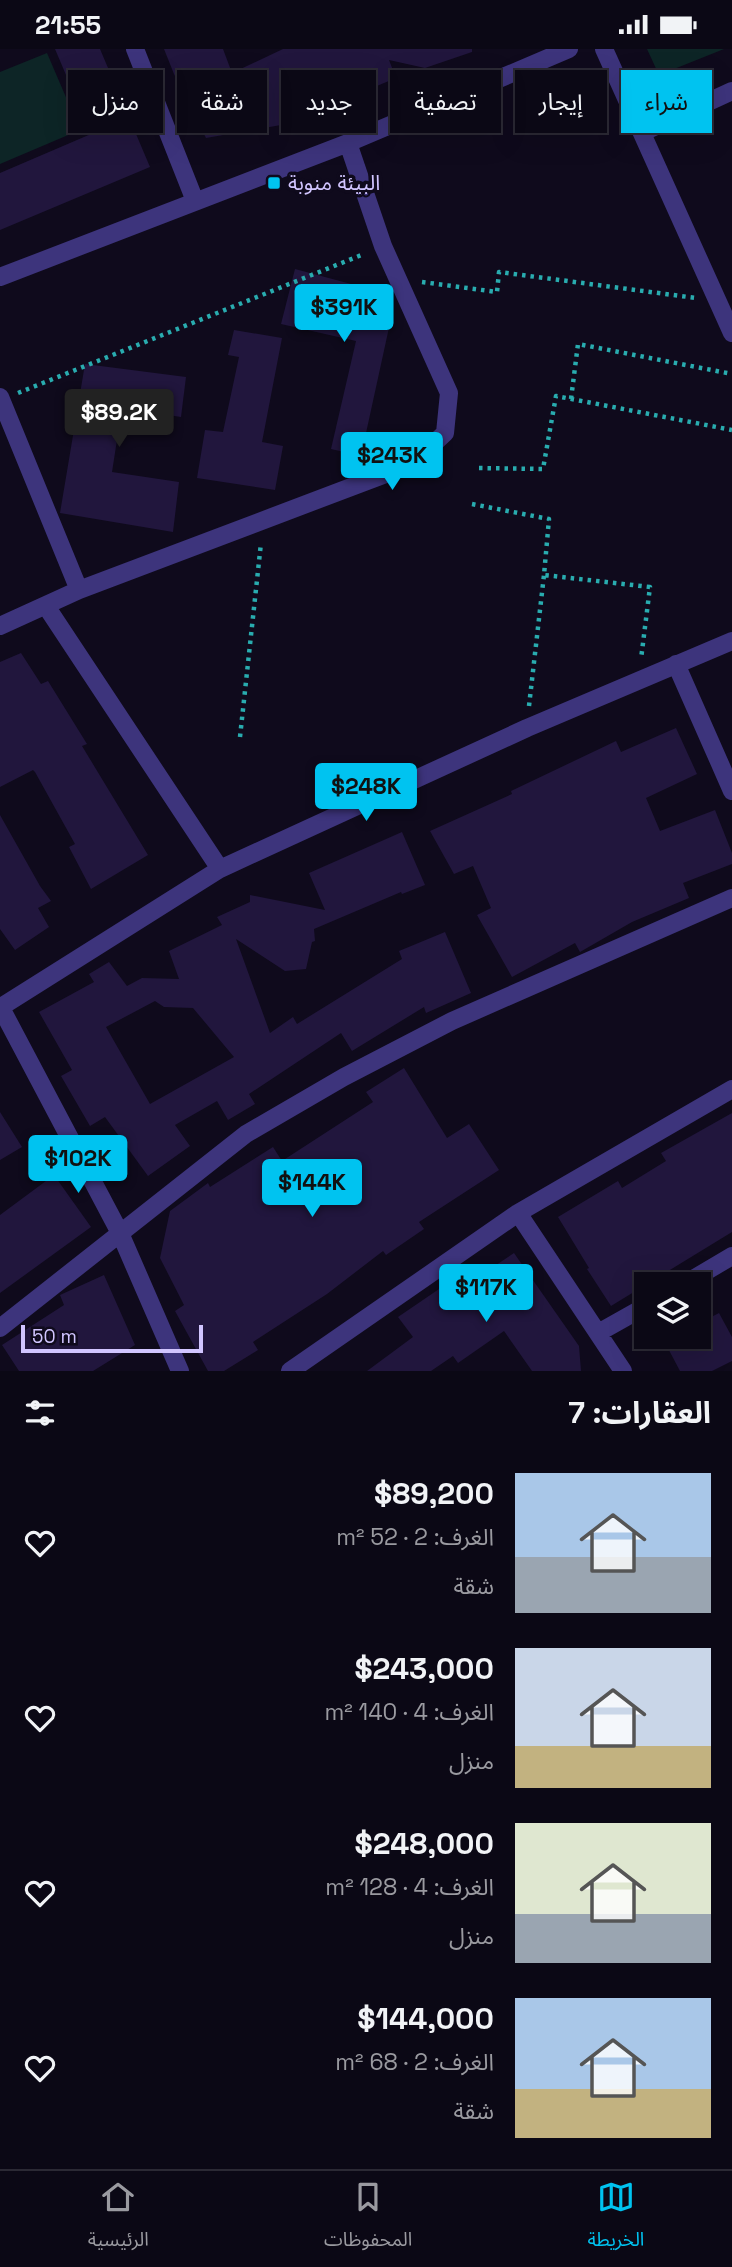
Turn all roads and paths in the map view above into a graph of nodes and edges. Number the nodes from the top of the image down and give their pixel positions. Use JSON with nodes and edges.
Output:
{"nodes":[{"id":1,"x":135,"y":49,"type":"edge"},
{"id":2,"x":569,"y":49,"type":"edge"},
{"id":3,"x":604,"y":49,"type":"edge"},
{"id":4,"x":621,"y":85,"type":"edge"},
{"id":5,"x":732,"y":92,"type":"edge"},
{"id":6,"x":712,"y":101,"type":"edge"},
{"id":7,"x":643,"y":133,"type":"edge"},
{"id":8,"x":348,"y":143,"type":"junction"},
{"id":9,"x":195,"y":201,"type":"junction"},
{"id":10,"x":383,"y":246,"type":"junction"},
{"id":11,"x":0,"y":277,"type":"edge"},
{"id":12,"x":398,"y":278,"type":"junction"},
{"id":13,"x":718,"y":301,"type":"junction"},
{"id":14,"x":732,"y":333,"type":"edge"},
{"id":15,"x":732,"y":374,"type":"edge"},
{"id":16,"x":0,"y":398,"type":"edge"},
{"id":17,"x":571,"y":399,"type":"junction"},
{"id":18,"x":732,"y":430,"type":"edge"},
{"id":19,"x":479,"y":468,"type":"dead end"},
{"id":20,"x":472,"y":504,"type":"dead end"},
{"id":21,"x":264,"y":521,"type":"junction"},
{"id":22,"x":544,"y":575,"type":"junction"},
{"id":23,"x":79,"y":590,"type":"junction"},
{"id":24,"x":46,"y":606,"type":"junction"},
{"id":25,"x":0,"y":626,"type":"edge"},
{"id":26,"x":732,"y":641,"type":"edge"},
{"id":27,"x":676,"y":664,"type":"junction"},
{"id":28,"x":638,"y":680,"type":"junction"},
{"id":29,"x":527,"y":727,"type":"junction"},
{"id":30,"x":240,"y":737,"type":"dead end"},
{"id":31,"x":732,"y":791,"type":"edge"},
{"id":32,"x":219,"y":869,"type":"junction"},
{"id":33,"x":732,"y":898,"type":"edge"},
{"id":34,"x":0,"y":1007,"type":"edge"},
{"id":35,"x":732,"y":1089,"type":"edge"},
{"id":36,"x":518,"y":1213,"type":"junction"},
{"id":37,"x":120,"y":1233,"type":"junction"},
{"id":38,"x":732,"y":1256,"type":"edge"},
{"id":39,"x":705,"y":1272,"type":"edge"},
{"id":40,"x":634,"y":1313,"type":"edge"},
{"id":41,"x":0,"y":1328,"type":"edge"},
{"id":42,"x":598,"y":1333,"type":"junction"},
{"id":43,"x":180,"y":1371,"type":"edge"},
{"id":44,"x":290,"y":1371,"type":"edge"},
{"id":45,"x":623,"y":1371,"type":"edge"}],
"edges":[{"from":1,"to":9,"type":"street"},
{"from":2,"to":8,"type":"street"},
{"from":3,"to":4,"type":"street"},
{"from":5,"to":6,"type":"street"},
{"from":7,"to":13,"type":"street"},
{"from":8,"to":9,"type":"street"},
{"from":8,"to":10,"type":"street"},
{"from":9,"to":11,"type":"street"},
{"from":10,"to":12,"type":"street"},
{"from":10,"to":16,"type":"path"},
{"from":12,"to":13,"type":"path"},
{"from":12,"to":21,"type":"street"},
{"from":13,"to":14,"type":"street"},
{"from":15,"to":17,"type":"path"},
{"from":16,"to":23,"type":"street"},
{"from":17,"to":18,"type":"path"},
{"from":17,"to":19,"type":"path"},
{"from":20,"to":22,"type":"path"},
{"from":21,"to":23,"type":"street"},
{"from":21,"to":30,"type":"path"},
{"from":22,"to":28,"type":"path"},
{"from":22,"to":29,"type":"path"},
{"from":23,"to":24,"type":"street"},
{"from":24,"to":25,"type":"street"},
{"from":24,"to":32,"type":"street"},
{"from":26,"to":27,"type":"street"},
{"from":27,"to":28,"type":"street"},
{"from":27,"to":31,"type":"street"},
{"from":28,"to":29,"type":"street"},
{"from":29,"to":32,"type":"street"},
{"from":32,"to":34,"type":"street"},
{"from":33,"to":37,"type":"street"},
{"from":34,"to":37,"type":"street"},
{"from":35,"to":36,"type":"street"},
{"from":36,"to":42,"type":"street"},
{"from":36,"to":44,"type":"street"},
{"from":37,"to":41,"type":"street"},
{"from":37,"to":43,"type":"street"},
{"from":38,"to":39,"type":"street"},
{"from":40,"to":42,"type":"street"},
{"from":42,"to":45,"type":"street"}]}
